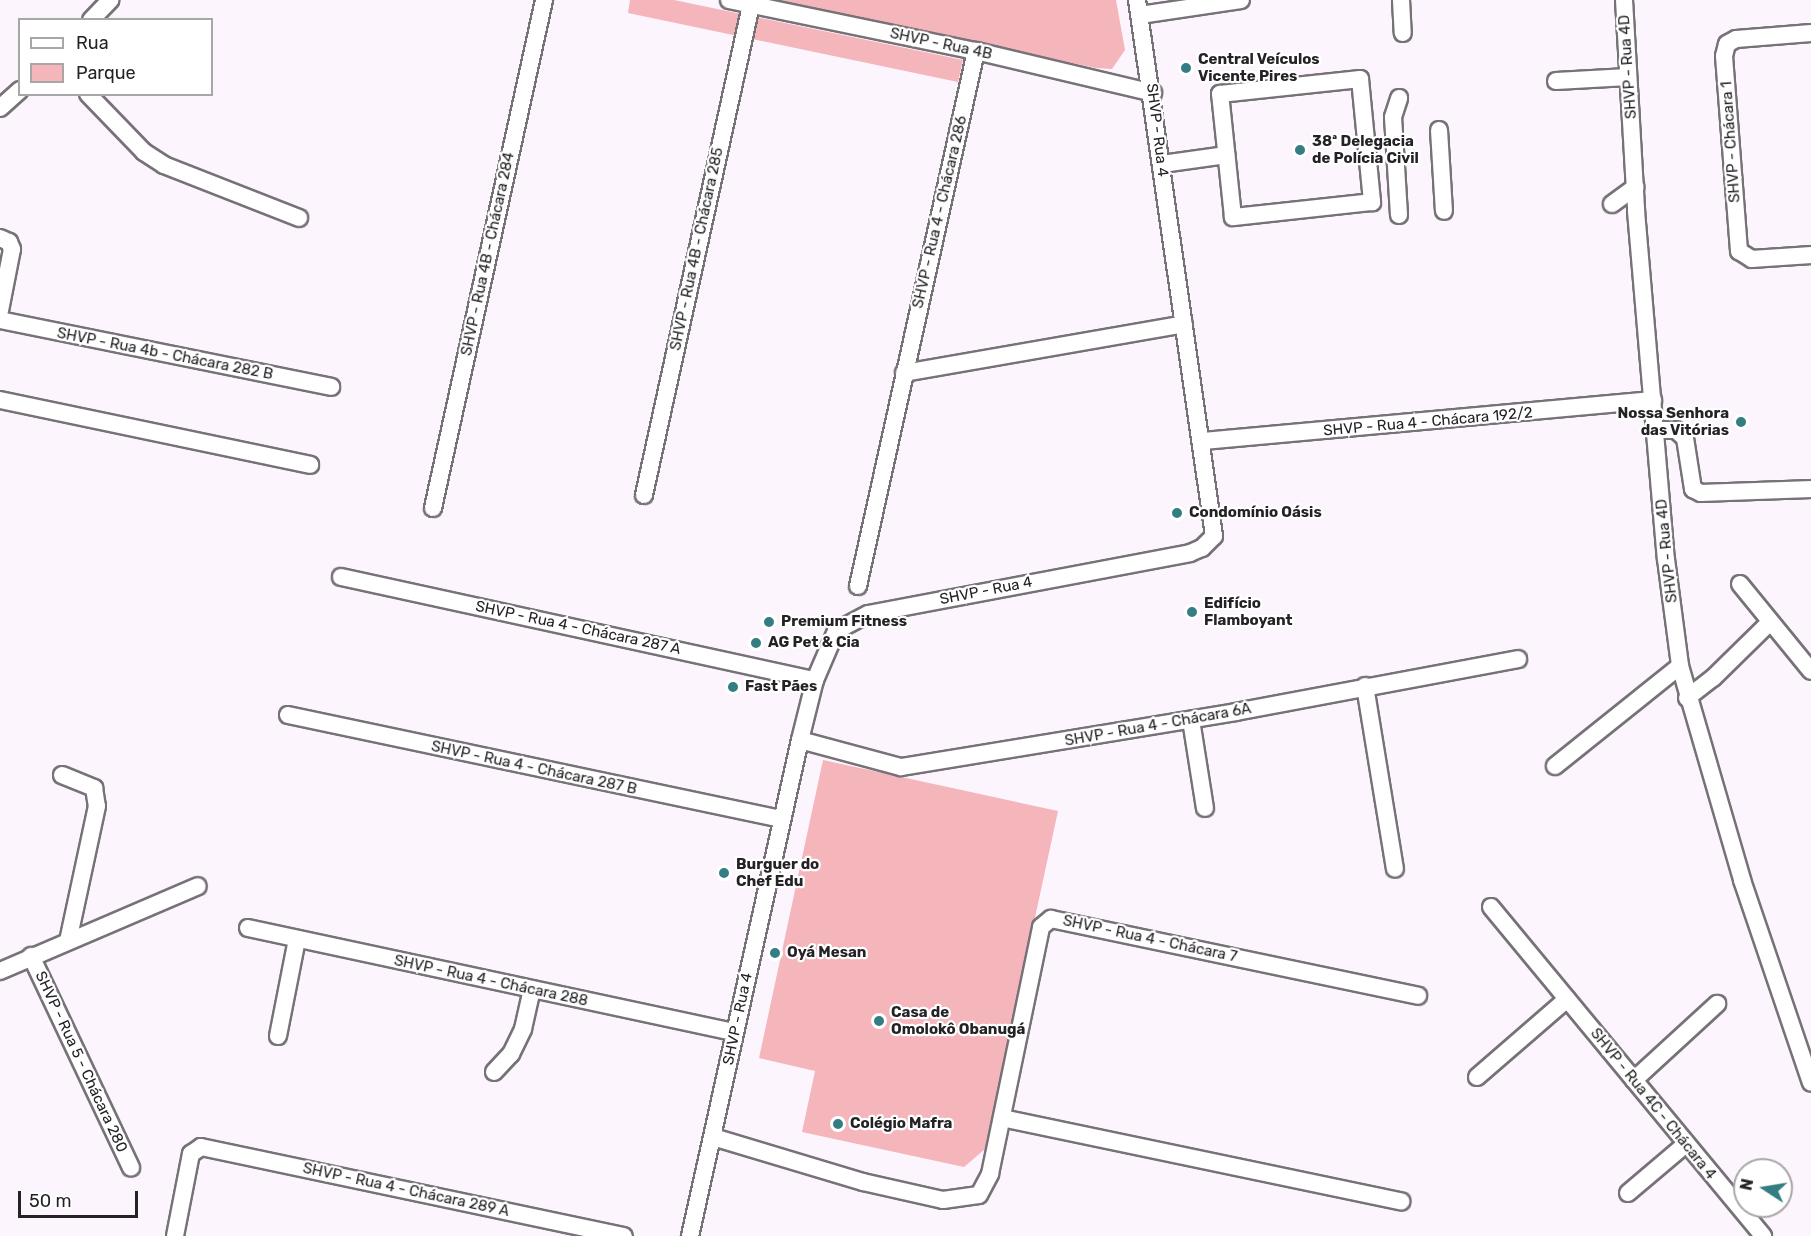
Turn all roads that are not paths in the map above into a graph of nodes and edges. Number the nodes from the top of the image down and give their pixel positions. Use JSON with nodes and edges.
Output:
{"nodes":[{"id":1,"x":110,"y":0,"type":"edge"},
{"id":2,"x":544,"y":0,"type":"edge"},
{"id":3,"x":729,"y":0,"type":"edge"},
{"id":4,"x":1241,"y":0,"type":"edge"},
{"id":5,"x":1401,"y":0,"type":"edge"},
{"id":6,"x":1624,"y":0,"type":"edge"},
{"id":7,"x":751,"y":5,"type":"junction"},
{"id":8,"x":1139,"y":8,"type":"edge"},
{"id":9,"x":93,"y":18,"type":"edge"},
{"id":10,"x":1403,"y":33,"type":"dead end"},
{"id":11,"x":1811,"y":33,"type":"edge"},
{"id":12,"x":976,"y":51,"type":"junction"},
{"id":13,"x":1628,"y":76,"type":"junction"},
{"id":14,"x":1556,"y":81,"type":"dead end"},
{"id":15,"x":18,"y":92,"type":"edge"},
{"id":16,"x":1153,"y":93,"type":"junction"},
{"id":17,"x":90,"y":96,"type":"edge"},
{"id":18,"x":1399,"y":98,"type":"dead end"},
{"id":19,"x":0,"y":108,"type":"edge"},
{"id":20,"x":1439,"y":130,"type":"dead end"},
{"id":21,"x":1226,"y":155,"type":"junction"},
{"id":22,"x":1162,"y":164,"type":"junction"},
{"id":23,"x":1635,"y":187,"type":"junction"},
{"id":24,"x":1444,"y":211,"type":"dead end"},
{"id":25,"x":1636,"y":211,"type":"junction"},
{"id":26,"x":1399,"y":215,"type":"dead end"},
{"id":27,"x":299,"y":218,"type":"dead end"},
{"id":28,"x":0,"y":238,"type":"edge"},
{"id":29,"x":1811,"y":255,"type":"edge"},
{"id":30,"x":0,"y":311,"type":"edge"},
{"id":31,"x":0,"y":320,"type":"edge"},
{"id":32,"x":1184,"y":324,"type":"junction"},
{"id":33,"x":904,"y":373,"type":"junction"},
{"id":34,"x":331,"y":387,"type":"dead end"},
{"id":35,"x":0,"y":400,"type":"edge"},
{"id":36,"x":1653,"y":400,"type":"junction"},
{"id":37,"x":1656,"y":430,"type":"junction"},
{"id":38,"x":1203,"y":441,"type":"junction"},
{"id":39,"x":310,"y":465,"type":"dead end"},
{"id":40,"x":1811,"y":489,"type":"edge"},
{"id":41,"x":644,"y":495,"type":"dead end"},
{"id":42,"x":433,"y":508,"type":"dead end"},
{"id":43,"x":341,"y":577,"type":"dead end"},
{"id":44,"x":1740,"y":584,"type":"dead end"},
{"id":45,"x":858,"y":586,"type":"dead end"},
{"id":46,"x":1770,"y":622,"type":"junction"},
{"id":47,"x":1518,"y":659,"type":"dead end"},
{"id":48,"x":1680,"y":666,"type":"junction"},
{"id":49,"x":1811,"y":671,"type":"edge"},
{"id":50,"x":815,"y":680,"type":"junction"},
{"id":51,"x":1365,"y":686,"type":"junction"},
{"id":52,"x":1687,"y":698,"type":"junction"},
{"id":53,"x":288,"y":715,"type":"dead end"},
{"id":54,"x":1191,"y":720,"type":"junction"},
{"id":55,"x":800,"y":740,"type":"junction"},
{"id":56,"x":1555,"y":766,"type":"dead end"},
{"id":57,"x":62,"y":775,"type":"dead end"},
{"id":58,"x":1205,"y":808,"type":"dead end"},
{"id":59,"x":781,"y":819,"type":"junction"},
{"id":60,"x":1395,"y":868,"type":"dead end"},
{"id":61,"x":198,"y":886,"type":"dead end"},
{"id":62,"x":1491,"y":907,"type":"dead end"},
{"id":63,"x":248,"y":928,"type":"dead end"},
{"id":64,"x":297,"y":939,"type":"junction"},
{"id":65,"x":68,"y":941,"type":"junction"},
{"id":66,"x":32,"y":956,"type":"junction"},
{"id":67,"x":0,"y":971,"type":"edge"},
{"id":68,"x":532,"y":989,"type":"junction"},
{"id":69,"x":1418,"y":996,"type":"dead end"},
{"id":70,"x":1567,"y":999,"type":"junction"},
{"id":71,"x":1717,"y":1004,"type":"dead end"},
{"id":72,"x":735,"y":1032,"type":"junction"},
{"id":73,"x":278,"y":1036,"type":"dead end"},
{"id":74,"x":494,"y":1072,"type":"dead end"},
{"id":75,"x":1477,"y":1077,"type":"dead end"},
{"id":76,"x":1634,"y":1080,"type":"junction"},
{"id":77,"x":1811,"y":1083,"type":"edge"},
{"id":78,"x":1002,"y":1118,"type":"junction"},
{"id":79,"x":713,"y":1137,"type":"junction"},
{"id":80,"x":1686,"y":1144,"type":"junction"},
{"id":81,"x":131,"y":1168,"type":"dead end"},
{"id":82,"x":1628,"y":1193,"type":"dead end"},
{"id":83,"x":1401,"y":1201,"type":"dead end"},
{"id":84,"x":175,"y":1236,"type":"edge"},
{"id":85,"x":624,"y":1236,"type":"edge"},
{"id":86,"x":690,"y":1236,"type":"edge"},
{"id":87,"x":1762,"y":1236,"type":"edge"}],
"edges":[{"from":1,"to":9,"type":"street"},
{"from":2,"to":42,"type":"street","name":"SHVP - Rua 4B - Chácara 284"},
{"from":3,"to":7,"type":"street","name":"SHVP - Rua 4B"},
{"from":4,"to":8,"type":"street"},
{"from":5,"to":10,"type":"street"},
{"from":6,"to":13,"type":"street","name":"SHVP - Rua 4D"},
{"from":7,"to":12,"type":"street","name":"SHVP - Rua 4B"},
{"from":7,"to":41,"type":"street","name":"SHVP - Rua 4B - Chácara 285"},
{"from":8,"to":16,"type":"street","name":"SHVP - Rua 4"},
{"from":11,"to":29,"type":"street","name":"SHVP - Chácara 1"},
{"from":12,"to":16,"type":"street","name":"SHVP - Rua 4B"},
{"from":12,"to":33,"type":"street","name":"SHVP - Rua 4 - Chácara 286"},
{"from":13,"to":14,"type":"street"},
{"from":13,"to":23,"type":"street","name":"SHVP - Rua 4D"},
{"from":15,"to":19,"type":"street"},
{"from":16,"to":22,"type":"street","name":"SHVP - Rua 4"},
{"from":17,"to":27,"type":"street"},
{"from":18,"to":26,"type":"street"},
{"from":20,"to":24,"type":"street"},
{"from":21,"to":21,"type":"street"},
{"from":21,"to":22,"type":"street"},
{"from":22,"to":32,"type":"street","name":"SHVP - Rua 4"},
{"from":23,"to":25,"type":"street","name":"SHVP - Rua 4D"},
{"from":23,"to":25,"type":"street"},
{"from":25,"to":36,"type":"street","name":"SHVP - Rua 4D"},
{"from":28,"to":30,"type":"street"},
{"from":31,"to":34,"type":"street","name":"SHVP - Rua 4b - Chácara 282 B"},
{"from":32,"to":33,"type":"street"},
{"from":32,"to":38,"type":"street","name":"SHVP - Rua 4"},
{"from":33,"to":45,"type":"street","name":"SHVP - Rua 4 - Chácara 286"},
{"from":35,"to":39,"type":"street"},
{"from":36,"to":37,"type":"street","name":"SHVP - Rua 4D"},
{"from":36,"to":38,"type":"street","name":"SHVP - Rua 4 - Chácara 192/2"},
{"from":37,"to":40,"type":"street"},
{"from":37,"to":48,"type":"street","name":"SHVP - Rua 4D"},
{"from":38,"to":50,"type":"street","name":"SHVP - Rua 4"},
{"from":43,"to":50,"type":"street","name":"SHVP - Rua 4 - Chácara 287 A"},
{"from":44,"to":46,"type":"street"},
{"from":46,"to":49,"type":"street"},
{"from":46,"to":52,"type":"street"},
{"from":47,"to":51,"type":"street","name":"SHVP - Rua 4 - Chácara 6A"},
{"from":48,"to":52,"type":"street","name":"SHVP - Rua 4D"},
{"from":48,"to":56,"type":"street"},
{"from":50,"to":55,"type":"street","name":"SHVP - Rua 4"},
{"from":51,"to":54,"type":"street","name":"SHVP - Rua 4 - Chácara 6A"},
{"from":51,"to":60,"type":"street"},
{"from":52,"to":77,"type":"street","name":"SHVP - Rua 4D"},
{"from":53,"to":59,"type":"street","name":"SHVP - Rua 4 - Chácara 287 B"},
{"from":54,"to":55,"type":"street","name":"SHVP - Rua 4 - Chácara 6A"},
{"from":54,"to":58,"type":"street"},
{"from":55,"to":59,"type":"street","name":"SHVP - Rua 4"},
{"from":57,"to":65,"type":"street"},
{"from":59,"to":72,"type":"street","name":"SHVP - Rua 4"},
{"from":61,"to":65,"type":"street","name":"SHVP - Rua 5 - Chácara 280"},
{"from":62,"to":70,"type":"street","name":"SHVP - Rua 4C - Chácara 4"},
{"from":63,"to":64,"type":"street","name":"SHVP - Rua 4 - Chácara 288"},
{"from":64,"to":68,"type":"street","name":"SHVP - Rua 4 - Chácara 288"},
{"from":64,"to":73,"type":"street"},
{"from":65,"to":66,"type":"street","name":"SHVP - Rua 5 - Chácara 280"},
{"from":66,"to":67,"type":"street","name":"SHVP - Rua 5 - Chácara 280"},
{"from":66,"to":81,"type":"street","name":"SHVP - Rua 5 - Chácara 280"},
{"from":68,"to":72,"type":"street","name":"SHVP - Rua 4 - Chácara 288"},
{"from":68,"to":74,"type":"street"},
{"from":69,"to":78,"type":"street","name":"SHVP - Rua 4 - Chácara 7"},
{"from":70,"to":75,"type":"street"},
{"from":70,"to":76,"type":"street","name":"SHVP - Rua 4C - Chácara 4"},
{"from":71,"to":76,"type":"street"},
{"from":72,"to":79,"type":"street","name":"SHVP - Rua 4"},
{"from":76,"to":80,"type":"street","name":"SHVP - Rua 4C - Chácara 4"},
{"from":78,"to":79,"type":"street","name":"SHVP - Rua 4 - Chácara 7"},
{"from":78,"to":83,"type":"street"},
{"from":79,"to":86,"type":"street","name":"SHVP - Rua 4"},
{"from":80,"to":82,"type":"street"},
{"from":80,"to":87,"type":"street","name":"SHVP - Rua 4C - Chácara 4"},
{"from":84,"to":85,"type":"street","name":"SHVP - Rua 4 - Chácara 289 A"}]}
